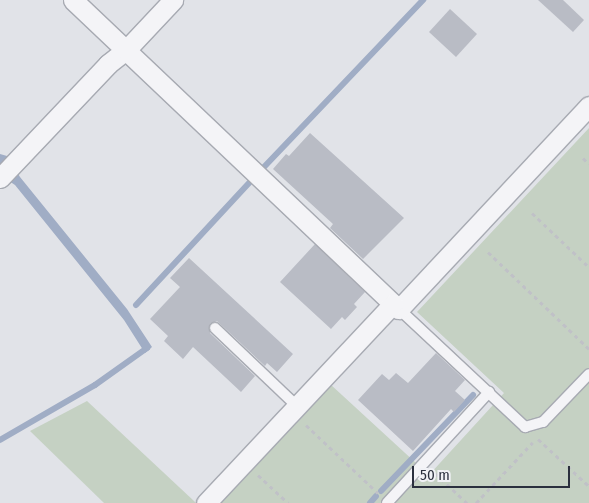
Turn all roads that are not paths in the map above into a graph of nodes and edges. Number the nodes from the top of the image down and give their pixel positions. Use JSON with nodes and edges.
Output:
{"nodes":[{"id":1,"x":73,"y":0,"type":"edge"},
{"id":2,"x":173,"y":0,"type":"edge"},
{"id":3,"x":126,"y":50,"type":"junction"},
{"id":4,"x":589,"y":106,"type":"edge"},
{"id":5,"x":0,"y":178,"type":"edge"},
{"id":6,"x":396,"y":306,"type":"junction"},
{"id":7,"x":215,"y":328,"type":"dead end"},
{"id":8,"x":589,"y":374,"type":"edge"},
{"id":9,"x":489,"y":392,"type":"junction"},
{"id":10,"x":295,"y":410,"type":"junction"},
{"id":11,"x":206,"y":503,"type":"edge"},
{"id":12,"x":387,"y":503,"type":"edge"}],
"edges":[{"from":1,"to":3,"type":"street"},
{"from":2,"to":3,"type":"street"},
{"from":3,"to":5,"type":"street"},
{"from":3,"to":6,"type":"street"},
{"from":4,"to":6,"type":"street"},
{"from":6,"to":9,"type":"lane"},
{"from":6,"to":10,"type":"street"},
{"from":7,"to":10,"type":"lane"},
{"from":8,"to":9,"type":"lane"},
{"from":9,"to":12,"type":"lane"},
{"from":10,"to":11,"type":"street"}]}
